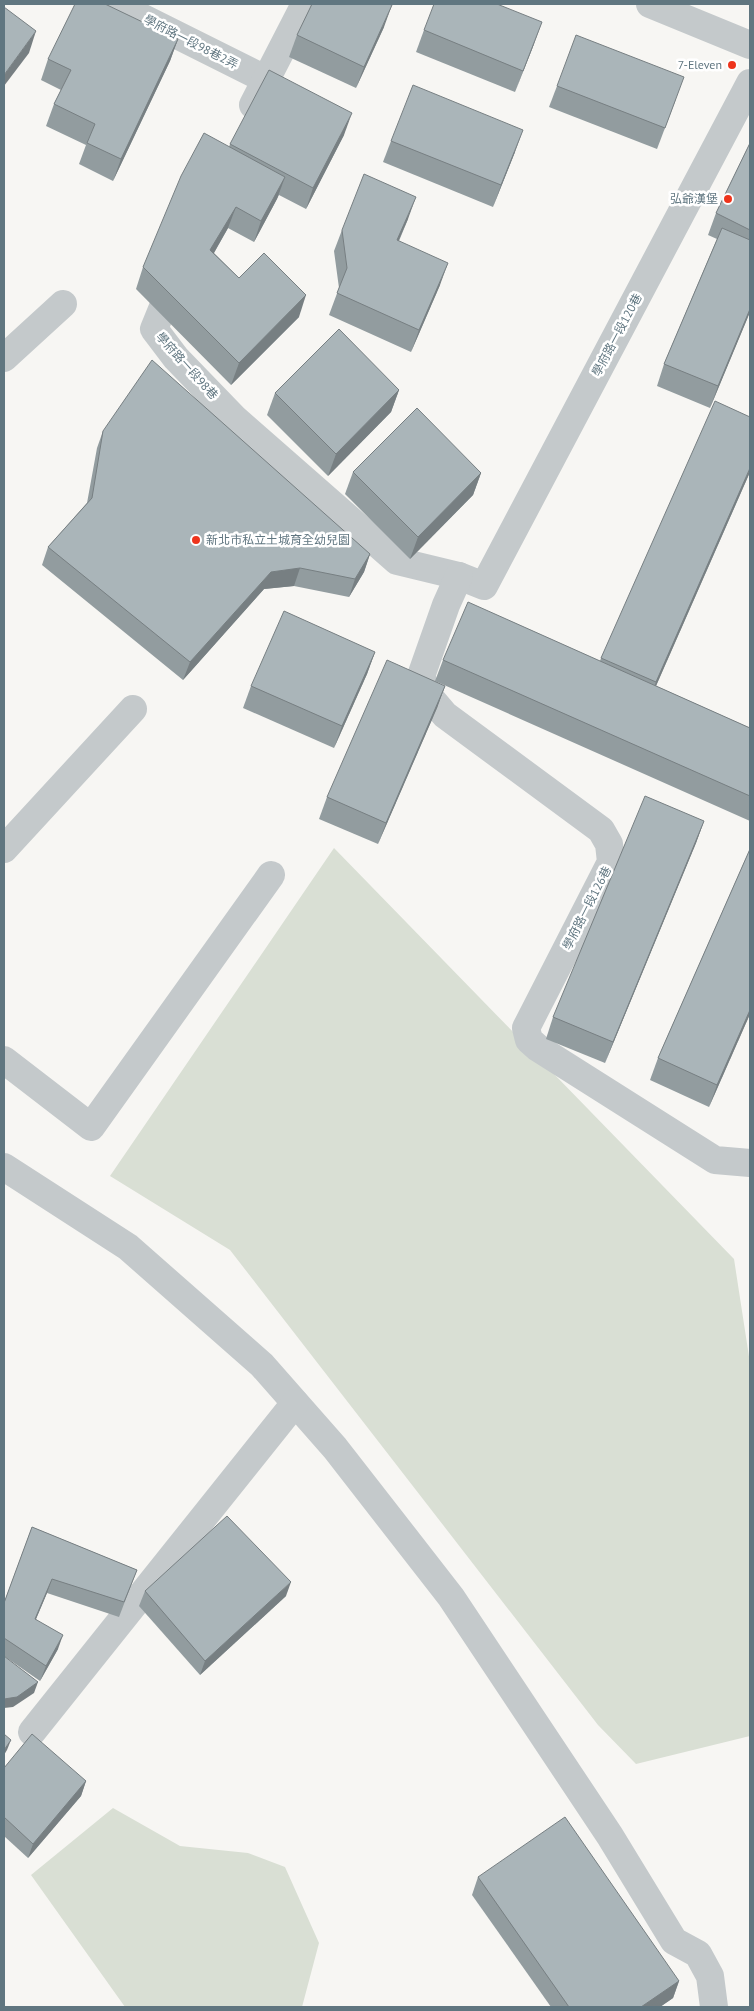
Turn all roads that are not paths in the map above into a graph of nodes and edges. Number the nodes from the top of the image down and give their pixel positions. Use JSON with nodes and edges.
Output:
{"nodes":[{"id":1,"x":115,"y":4,"type":"edge"},
{"id":2,"x":305,"y":4,"type":"edge"},
{"id":3,"x":650,"y":4,"type":"edge"},
{"id":4,"x":750,"y":44,"type":"edge"},
{"id":5,"x":267,"y":80,"type":"junction"},
{"id":6,"x":750,"y":83,"type":"edge"},
{"id":7,"x":243,"y":122,"type":"edge"},
{"id":8,"x":184,"y":256,"type":"edge"},
{"id":9,"x":63,"y":304,"type":"dead end"},
{"id":10,"x":4,"y":358,"type":"edge"},
{"id":11,"x":460,"y":576,"type":"junction"},
{"id":12,"x":484,"y":586,"type":"joint"},
{"id":13,"x":133,"y":709,"type":"dead end"},
{"id":14,"x":4,"y":849,"type":"edge"},
{"id":15,"x":271,"y":875,"type":"dead end"},
{"id":16,"x":4,"y":1060,"type":"edge"},
{"id":17,"x":750,"y":1163,"type":"edge"},
{"id":18,"x":4,"y":1167,"type":"edge"},
{"id":19,"x":295,"y":1402,"type":"junction"},
{"id":20,"x":32,"y":1732,"type":"edge"},
{"id":21,"x":721,"y":2002,"type":"edge"}],
"edges":[{"from":1,"to":5,"type":"street","name":"學府路一段98巷2弄"},
{"from":2,"to":5,"type":"street"},
{"from":3,"to":4,"type":"street"},
{"from":5,"to":7,"type":"street"},
{"from":6,"to":12,"type":"street","name":"學府路一段120巷"},
{"from":8,"to":11,"type":"street","name":"學府路一段98巷"},
{"from":9,"to":10,"type":"street"},
{"from":11,"to":12,"type":"street","name":"學府路一段98巷"},
{"from":11,"to":17,"type":"street","name":"學府路一段126巷"},
{"from":13,"to":14,"type":"street"},
{"from":15,"to":16,"type":"street"},
{"from":18,"to":19,"type":"street"},
{"from":19,"to":20,"type":"street"},
{"from":19,"to":21,"type":"street"}]}
